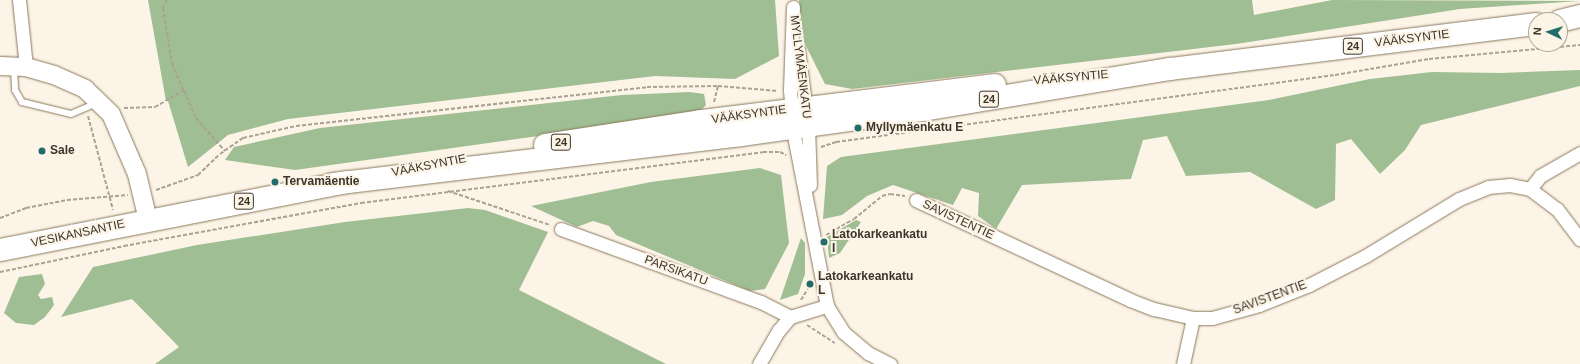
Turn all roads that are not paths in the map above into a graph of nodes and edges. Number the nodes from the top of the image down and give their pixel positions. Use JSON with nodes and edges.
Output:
{"nodes":[{"id":1,"x":19,"y":0,"type":"edge"},
{"id":2,"x":792,"y":3,"type":"edge"},
{"id":3,"x":1528,"y":25,"type":"edge"},
{"id":4,"x":13,"y":66,"type":"edge"},
{"id":5,"x":97,"y":107,"type":"junction"},
{"id":6,"x":799,"y":118,"type":"junction"},
{"id":7,"x":1580,"y":153,"type":"edge"},
{"id":8,"x":1530,"y":189,"type":"junction"},
{"id":9,"x":916,"y":200,"type":"road end"},
{"id":10,"x":136,"y":226,"type":"junction"},
{"id":11,"x":561,"y":229,"type":"road end"},
{"id":12,"x":1580,"y":239,"type":"edge"},
{"id":13,"x":0,"y":250,"type":"edge"},
{"id":14,"x":827,"y":306,"type":"junction"},
{"id":15,"x":790,"y":317,"type":"junction"},
{"id":16,"x":1193,"y":318,"type":"junction"},
{"id":17,"x":759,"y":364,"type":"edge"},
{"id":18,"x":890,"y":364,"type":"edge"},
{"id":19,"x":1182,"y":364,"type":"edge"}],
"edges":[{"from":1,"to":4,"type":"street"},
{"from":2,"to":6,"type":"street","name":"MYLLYMÄENKATU"},
{"from":3,"to":6,"type":"highway","name":"VÄÄKSYNTIE","number":"24"},
{"from":4,"to":5,"type":"street"},
{"from":4,"to":5,"type":"lane"},
{"from":5,"to":10,"type":"street"},
{"from":6,"to":10,"type":"highway","name":"VÄÄKSYNTIE","number":"24"},
{"from":6,"to":14,"type":"street","name":"MYLLYMÄENKATU"},
{"from":7,"to":8,"type":"street"},
{"from":8,"to":12,"type":"street","name":"SAVISTENTIE"},
{"from":8,"to":16,"type":"street","name":"SAVISTENTIE"},
{"from":9,"to":16,"type":"street","name":"SAVISTENTIE"},
{"from":10,"to":13,"type":"highway","name":"VESIKANSANTIE","number":"24"},
{"from":11,"to":15,"type":"street","name":"PARSIKATU"},
{"from":14,"to":15,"type":"street"},
{"from":14,"to":18,"type":"street"},
{"from":15,"to":17,"type":"street"},
{"from":16,"to":19,"type":"street"}]}
